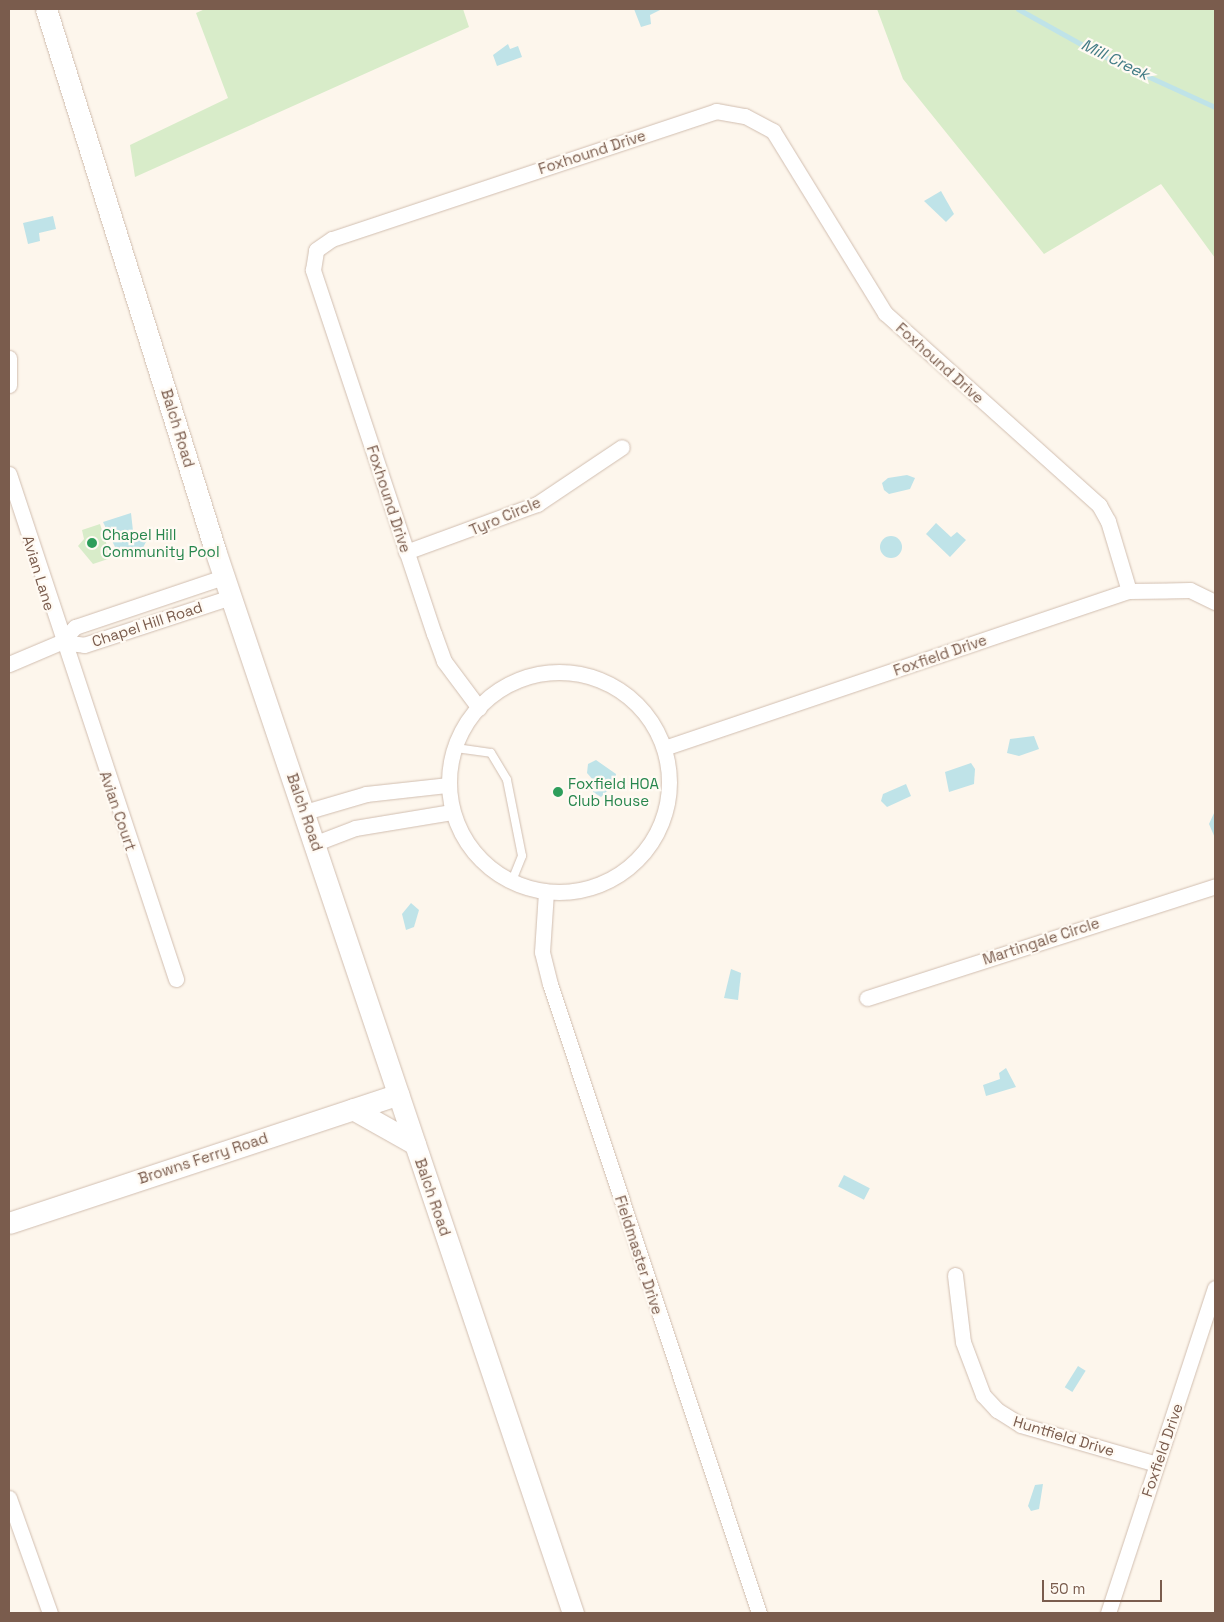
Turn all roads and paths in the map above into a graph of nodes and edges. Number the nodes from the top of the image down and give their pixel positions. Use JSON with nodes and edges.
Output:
{"nodes":[{"id":1,"x":46,"y":9,"type":"edge"},
{"id":2,"x":9,"y":358,"type":"edge"},
{"id":3,"x":9,"y":385,"type":"edge"},
{"id":4,"x":622,"y":447,"type":"dead end"},
{"id":5,"x":9,"y":474,"type":"edge"},
{"id":6,"x":406,"y":552,"type":"junction"},
{"id":7,"x":228,"y":587,"type":"junction"},
{"id":8,"x":1129,"y":591,"type":"junction"},
{"id":9,"x":1215,"y":602,"type":"edge"},
{"id":10,"x":61,"y":642,"type":"junction"},
{"id":11,"x":9,"y":664,"type":"edge"},
{"id":12,"x":479,"y":708,"type":"junction"},
{"id":13,"x":667,"y":747,"type":"junction"},
{"id":14,"x":456,"y":748,"type":"junction"},
{"id":15,"x":447,"y":785,"type":"junction"},
{"id":16,"x":305,"y":812,"type":"junction"},
{"id":17,"x":452,"y":812,"type":"junction"},
{"id":18,"x":316,"y":843,"type":"junction"},
{"id":19,"x":512,"y":881,"type":"junction"},
{"id":20,"x":1215,"y":886,"type":"edge"},
{"id":21,"x":546,"y":892,"type":"junction"},
{"id":22,"x":176,"y":980,"type":"dead end"},
{"id":23,"x":867,"y":998,"type":"dead end"},
{"id":24,"x":398,"y":1094,"type":"junction"},
{"id":25,"x":353,"y":1109,"type":"junction"},
{"id":26,"x":415,"y":1144,"type":"junction"},
{"id":27,"x":9,"y":1223,"type":"edge"},
{"id":28,"x":955,"y":1275,"type":"dead end"},
{"id":29,"x":1215,"y":1288,"type":"edge"},
{"id":30,"x":1157,"y":1464,"type":"junction"},
{"id":31,"x":9,"y":1498,"type":"edge"},
{"id":32,"x":50,"y":1613,"type":"edge"},
{"id":33,"x":573,"y":1613,"type":"edge"},
{"id":34,"x":759,"y":1613,"type":"edge"},
{"id":35,"x":1108,"y":1613,"type":"edge"}],
"edges":[{"from":1,"to":7,"type":"street","name":"Balch Road"},
{"from":2,"to":3,"type":"street"},
{"from":4,"to":6,"type":"street","name":"Tyro Circle"},
{"from":5,"to":10,"type":"street","name":"Avian Lane"},
{"from":6,"to":8,"type":"street","name":"Foxhound Drive"},
{"from":6,"to":12,"type":"street","name":"Foxhound Drive"},
{"from":7,"to":10,"type":"street","name":"Chapel Hill Road"},
{"from":7,"to":16,"type":"street","name":"Balch Road"},
{"from":8,"to":9,"type":"street","name":"Foxfield Drive"},
{"from":8,"to":13,"type":"street","name":"Foxfield Drive"},
{"from":10,"to":11,"type":"street","name":"Chapel Hill Road"},
{"from":10,"to":22,"type":"street","name":"Avian Court"},
{"from":12,"to":13,"type":"street"},
{"from":12,"to":14,"type":"street"},
{"from":13,"to":21,"type":"street"},
{"from":14,"to":15,"type":"street"},
{"from":14,"to":19,"type":"lane"},
{"from":15,"to":16,"type":"street"},
{"from":15,"to":17,"type":"street"},
{"from":16,"to":18,"type":"street","name":"Balch Road"},
{"from":17,"to":18,"type":"street"},
{"from":17,"to":19,"type":"street"},
{"from":18,"to":24,"type":"street","name":"Balch Road"},
{"from":19,"to":21,"type":"street"},
{"from":20,"to":23,"type":"street","name":"Martingale Circle"},
{"from":21,"to":34,"type":"street","name":"Fieldmaster Drive"},
{"from":24,"to":25,"type":"street","name":"Browns Ferry Road"},
{"from":24,"to":26,"type":"street","name":"Balch Road"},
{"from":25,"to":26,"type":"street"},
{"from":25,"to":27,"type":"street","name":"Browns Ferry Road"},
{"from":26,"to":33,"type":"street","name":"Balch Road"},
{"from":28,"to":30,"type":"street","name":"Huntfield Drive"},
{"from":29,"to":30,"type":"street","name":"Foxfield Drive"},
{"from":30,"to":35,"type":"street","name":"Foxfield Drive"},
{"from":31,"to":32,"type":"street"}]}
